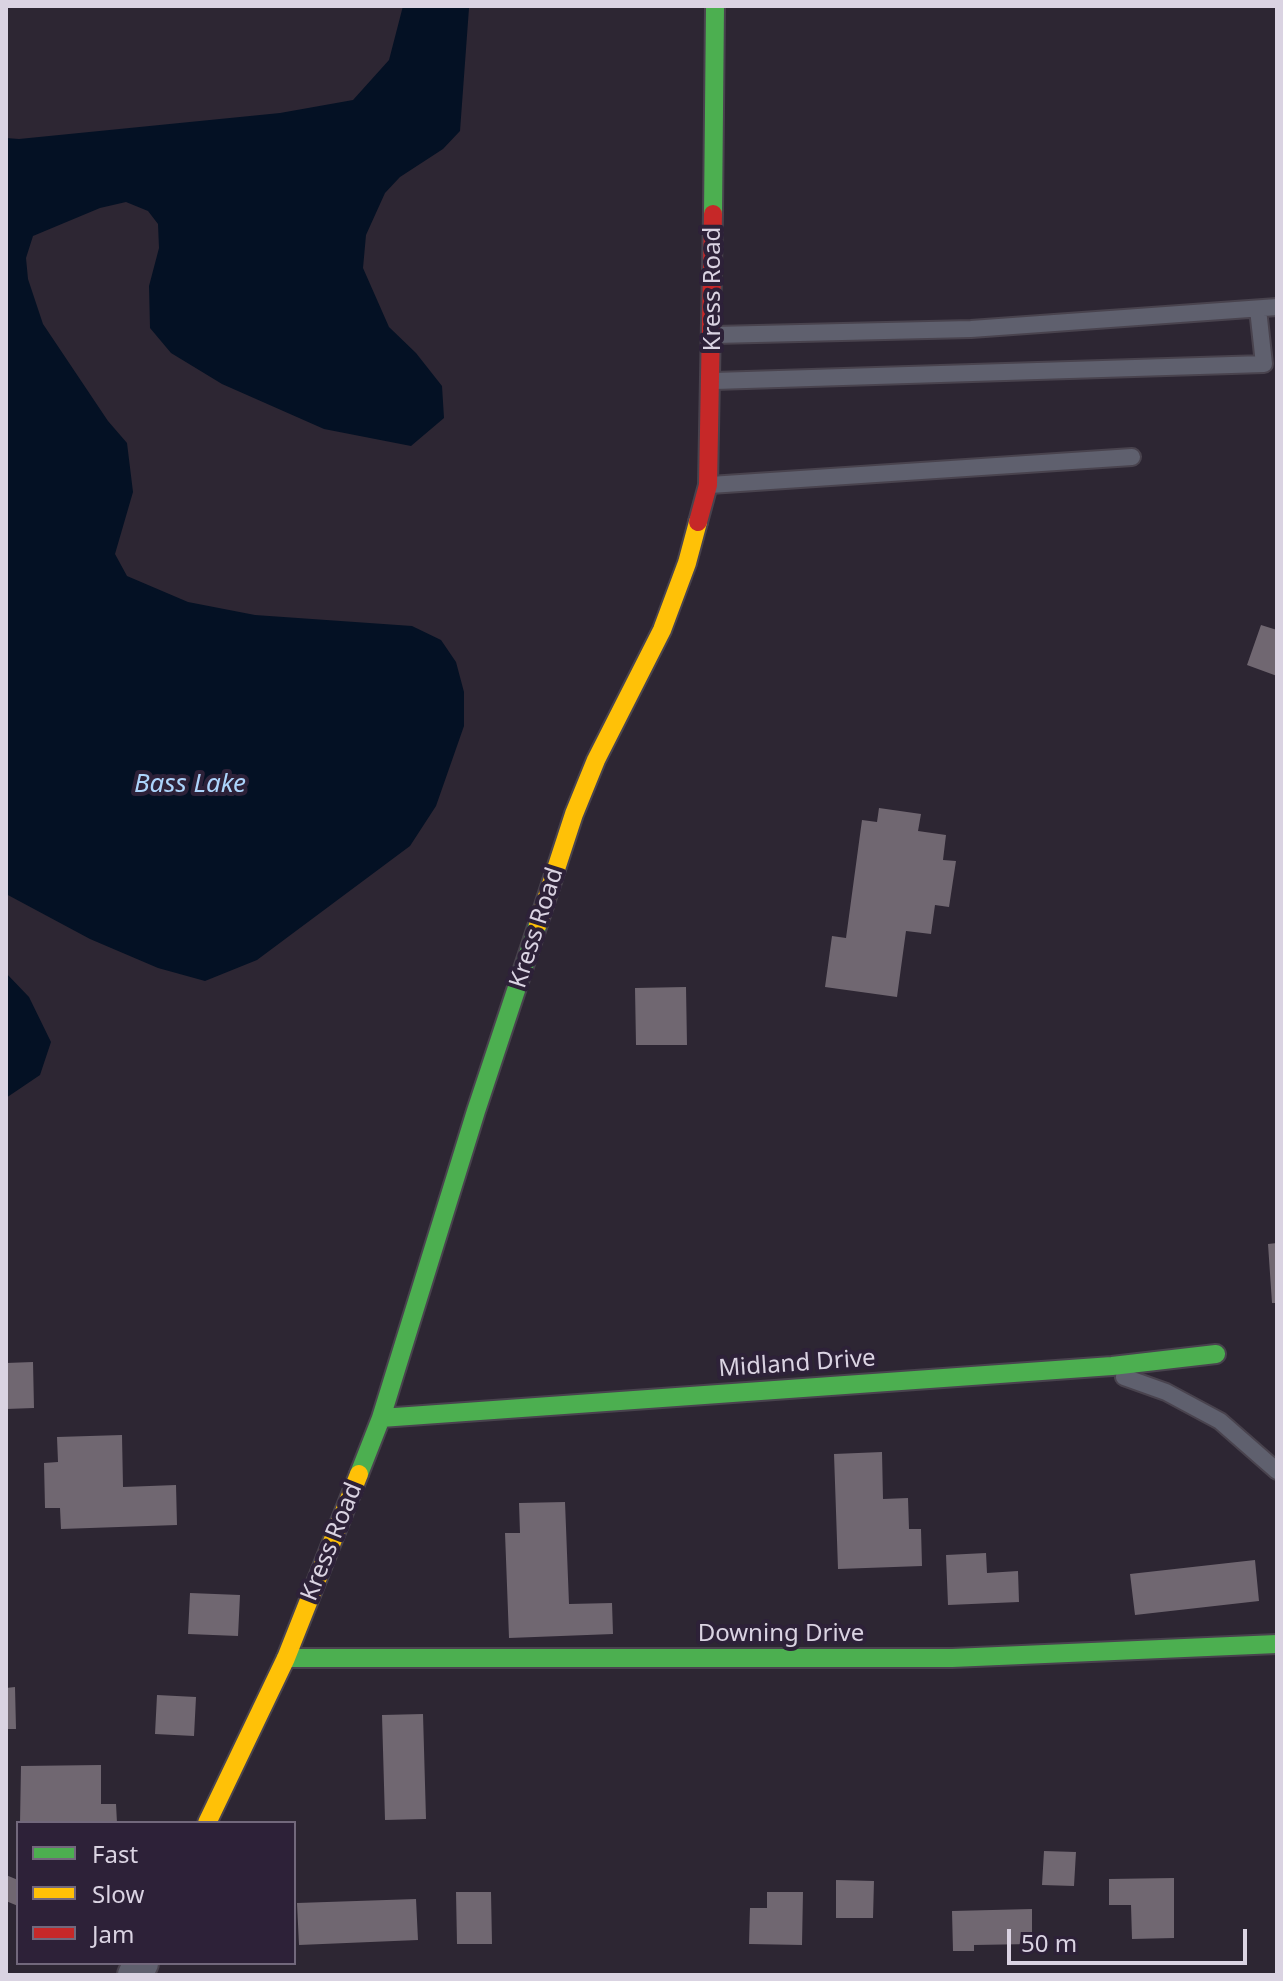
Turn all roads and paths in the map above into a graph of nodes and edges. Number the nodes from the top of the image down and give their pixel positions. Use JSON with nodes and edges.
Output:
{"nodes":[{"id":1,"x":715,"y":6,"type":"edge"},
{"id":2,"x":1277,"y":307,"type":"edge"},
{"id":3,"x":1258,"y":309,"type":"junction"},
{"id":4,"x":713,"y":335,"type":"junction"},
{"id":5,"x":712,"y":381,"type":"junction"},
{"id":6,"x":1132,"y":457,"type":"dead end"},
{"id":7,"x":708,"y":485,"type":"junction"},
{"id":8,"x":1216,"y":1354,"type":"dead end"},
{"id":9,"x":1097,"y":1367,"type":"junction"},
{"id":10,"x":381,"y":1418,"type":"junction"},
{"id":11,"x":1277,"y":1471,"type":"edge"},
{"id":12,"x":1277,"y":1644,"type":"edge"},
{"id":13,"x":286,"y":1658,"type":"junction"},
{"id":14,"x":208,"y":1821,"type":"edge"}],
"edges":[{"from":1,"to":4,"type":"street","name":"Kress Road"},
{"from":2,"to":3,"type":"lane"},
{"from":3,"to":4,"type":"lane"},
{"from":3,"to":5,"type":"lane"},
{"from":4,"to":5,"type":"street","name":"Kress Road"},
{"from":5,"to":7,"type":"street","name":"Kress Road"},
{"from":6,"to":7,"type":"lane"},
{"from":7,"to":10,"type":"street","name":"Kress Road"},
{"from":8,"to":9,"type":"street","name":"Midland Drive"},
{"from":9,"to":10,"type":"street","name":"Midland Drive"},
{"from":9,"to":11,"type":"lane"},
{"from":10,"to":13,"type":"street","name":"Kress Road"},
{"from":12,"to":13,"type":"street","name":"Downing Drive"},
{"from":13,"to":14,"type":"street","name":"Kress Road"}]}
